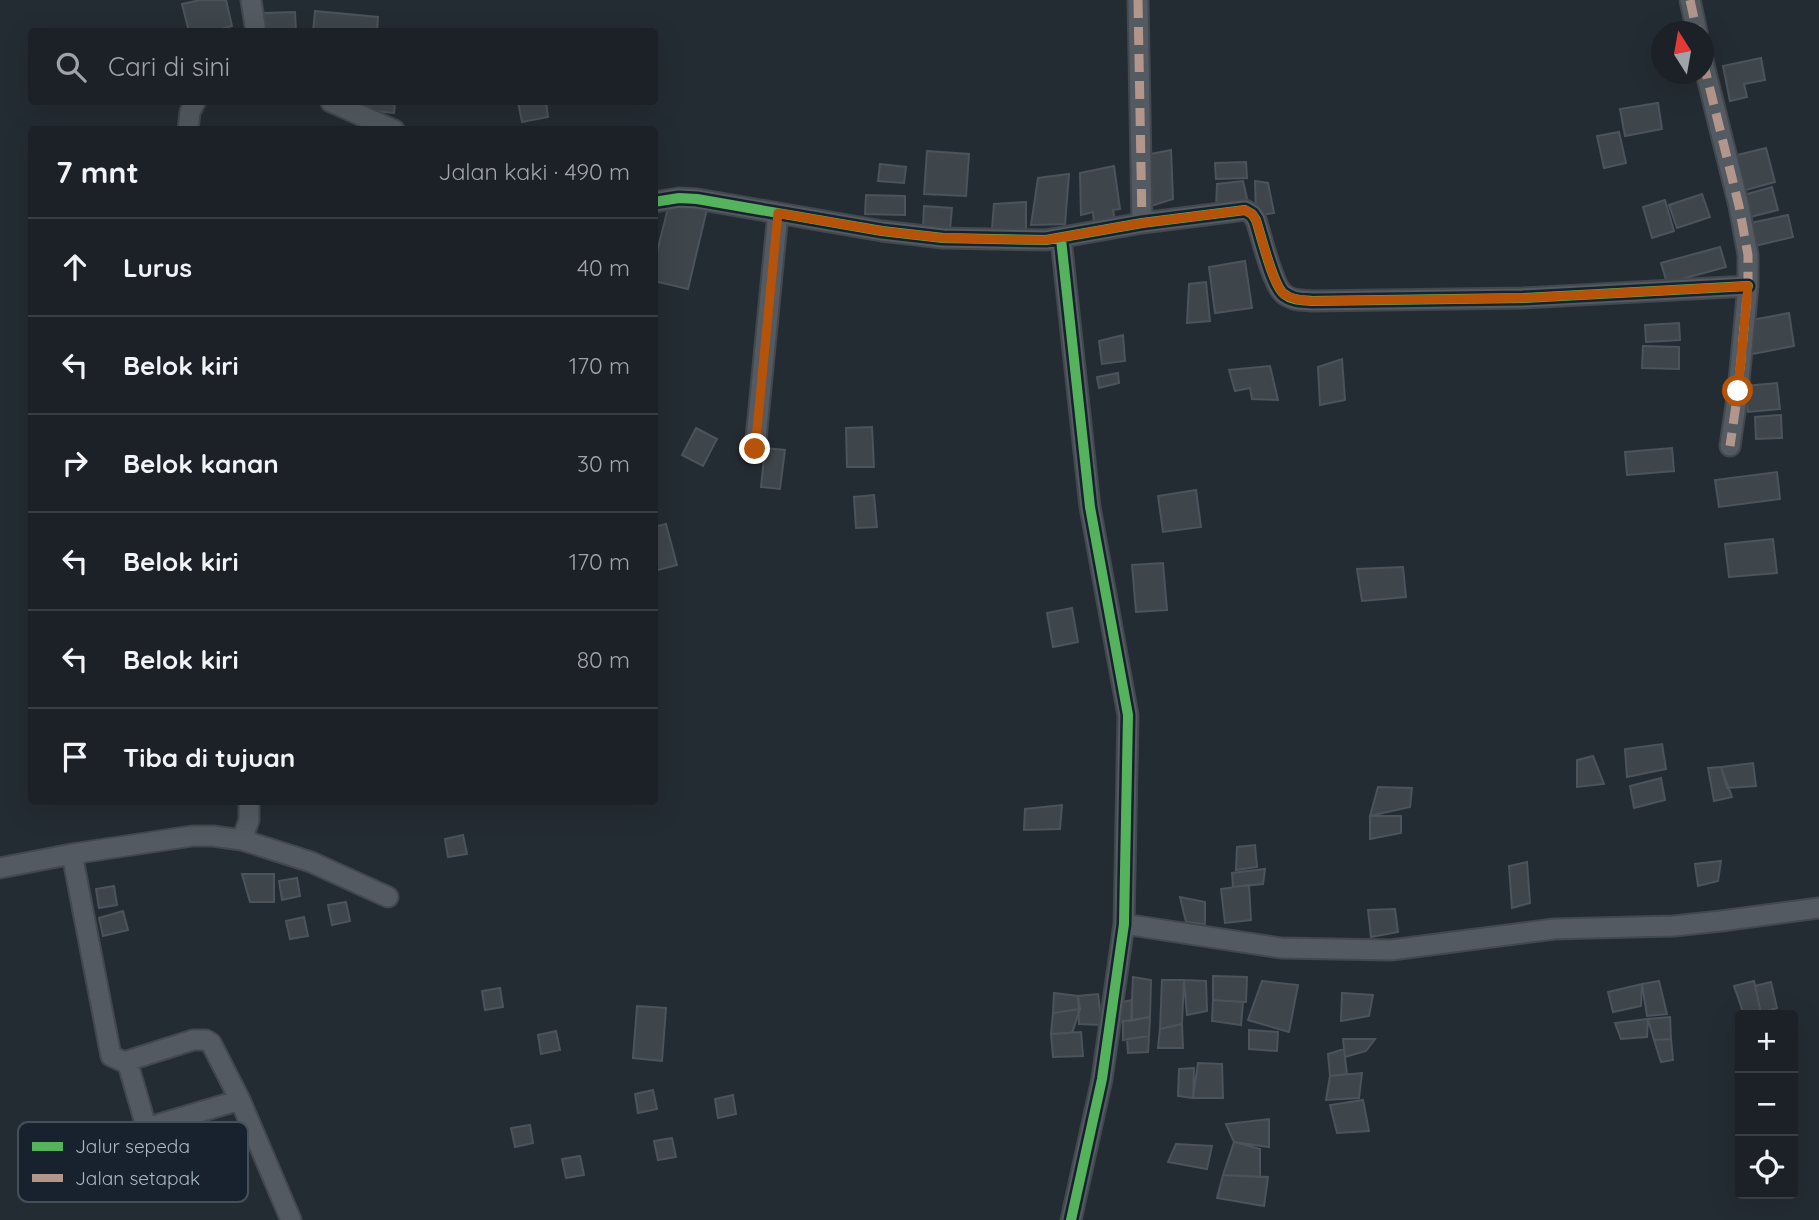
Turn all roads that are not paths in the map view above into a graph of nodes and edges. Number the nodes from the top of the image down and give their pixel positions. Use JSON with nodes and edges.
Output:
{"nodes":[{"id":1,"x":251,"y":0,"type":"edge"},
{"id":2,"x":1138,"y":0,"type":"edge"},
{"id":3,"x":1690,"y":0,"type":"edge"},
{"id":4,"x":1695,"y":21,"type":"edge"},
{"id":5,"x":255,"y":28,"type":"edge"},
{"id":6,"x":1709,"y":84,"type":"edge"},
{"id":7,"x":193,"y":105,"type":"edge"},
{"id":8,"x":338,"y":105,"type":"edge"},
{"id":9,"x":188,"y":126,"type":"edge"},
{"id":10,"x":385,"y":126,"type":"edge"},
{"id":11,"x":658,"y":201,"type":"edge"},
{"id":12,"x":778,"y":213,"type":"junction"},
{"id":13,"x":1142,"y":223,"type":"junction"},
{"id":14,"x":1061,"y":239,"type":"junction"},
{"id":15,"x":1748,"y":286,"type":"junction"},
{"id":16,"x":1730,"y":446,"type":"dead end"},
{"id":17,"x":755,"y":449,"type":"dead end"},
{"id":18,"x":249,"y":805,"type":"edge"},
{"id":19,"x":242,"y":840,"type":"junction"},
{"id":20,"x":72,"y":854,"type":"junction"},
{"id":21,"x":0,"y":868,"type":"edge"},
{"id":22,"x":388,"y":897,"type":"dead end"},
{"id":23,"x":1819,"y":908,"type":"edge"},
{"id":24,"x":1124,"y":924,"type":"junction"},
{"id":25,"x":127,"y":1061,"type":"junction"},
{"id":26,"x":240,"y":1100,"type":"junction"},
{"id":27,"x":144,"y":1122,"type":"edge"},
{"id":28,"x":166,"y":1122,"type":"edge"},
{"id":29,"x":290,"y":1220,"type":"edge"},
{"id":30,"x":1071,"y":1220,"type":"edge"}],
"edges":[{"from":1,"to":5,"type":"street"},
{"from":2,"to":13,"type":"street"},
{"from":3,"to":4,"type":"street"},
{"from":6,"to":15,"type":"street"},
{"from":7,"to":9,"type":"street"},
{"from":8,"to":10,"type":"street"},
{"from":11,"to":12,"type":"street"},
{"from":12,"to":14,"type":"street"},
{"from":12,"to":17,"type":"street"},
{"from":13,"to":14,"type":"street"},
{"from":13,"to":15,"type":"street"},
{"from":14,"to":24,"type":"street"},
{"from":15,"to":16,"type":"street"},
{"from":18,"to":19,"type":"street"},
{"from":19,"to":20,"type":"street"},
{"from":19,"to":22,"type":"street"},
{"from":20,"to":21,"type":"street"},
{"from":20,"to":25,"type":"street"},
{"from":23,"to":24,"type":"street"},
{"from":24,"to":30,"type":"street"},
{"from":25,"to":26,"type":"street"},
{"from":25,"to":27,"type":"street"},
{"from":26,"to":28,"type":"street"},
{"from":26,"to":29,"type":"street"}]}
